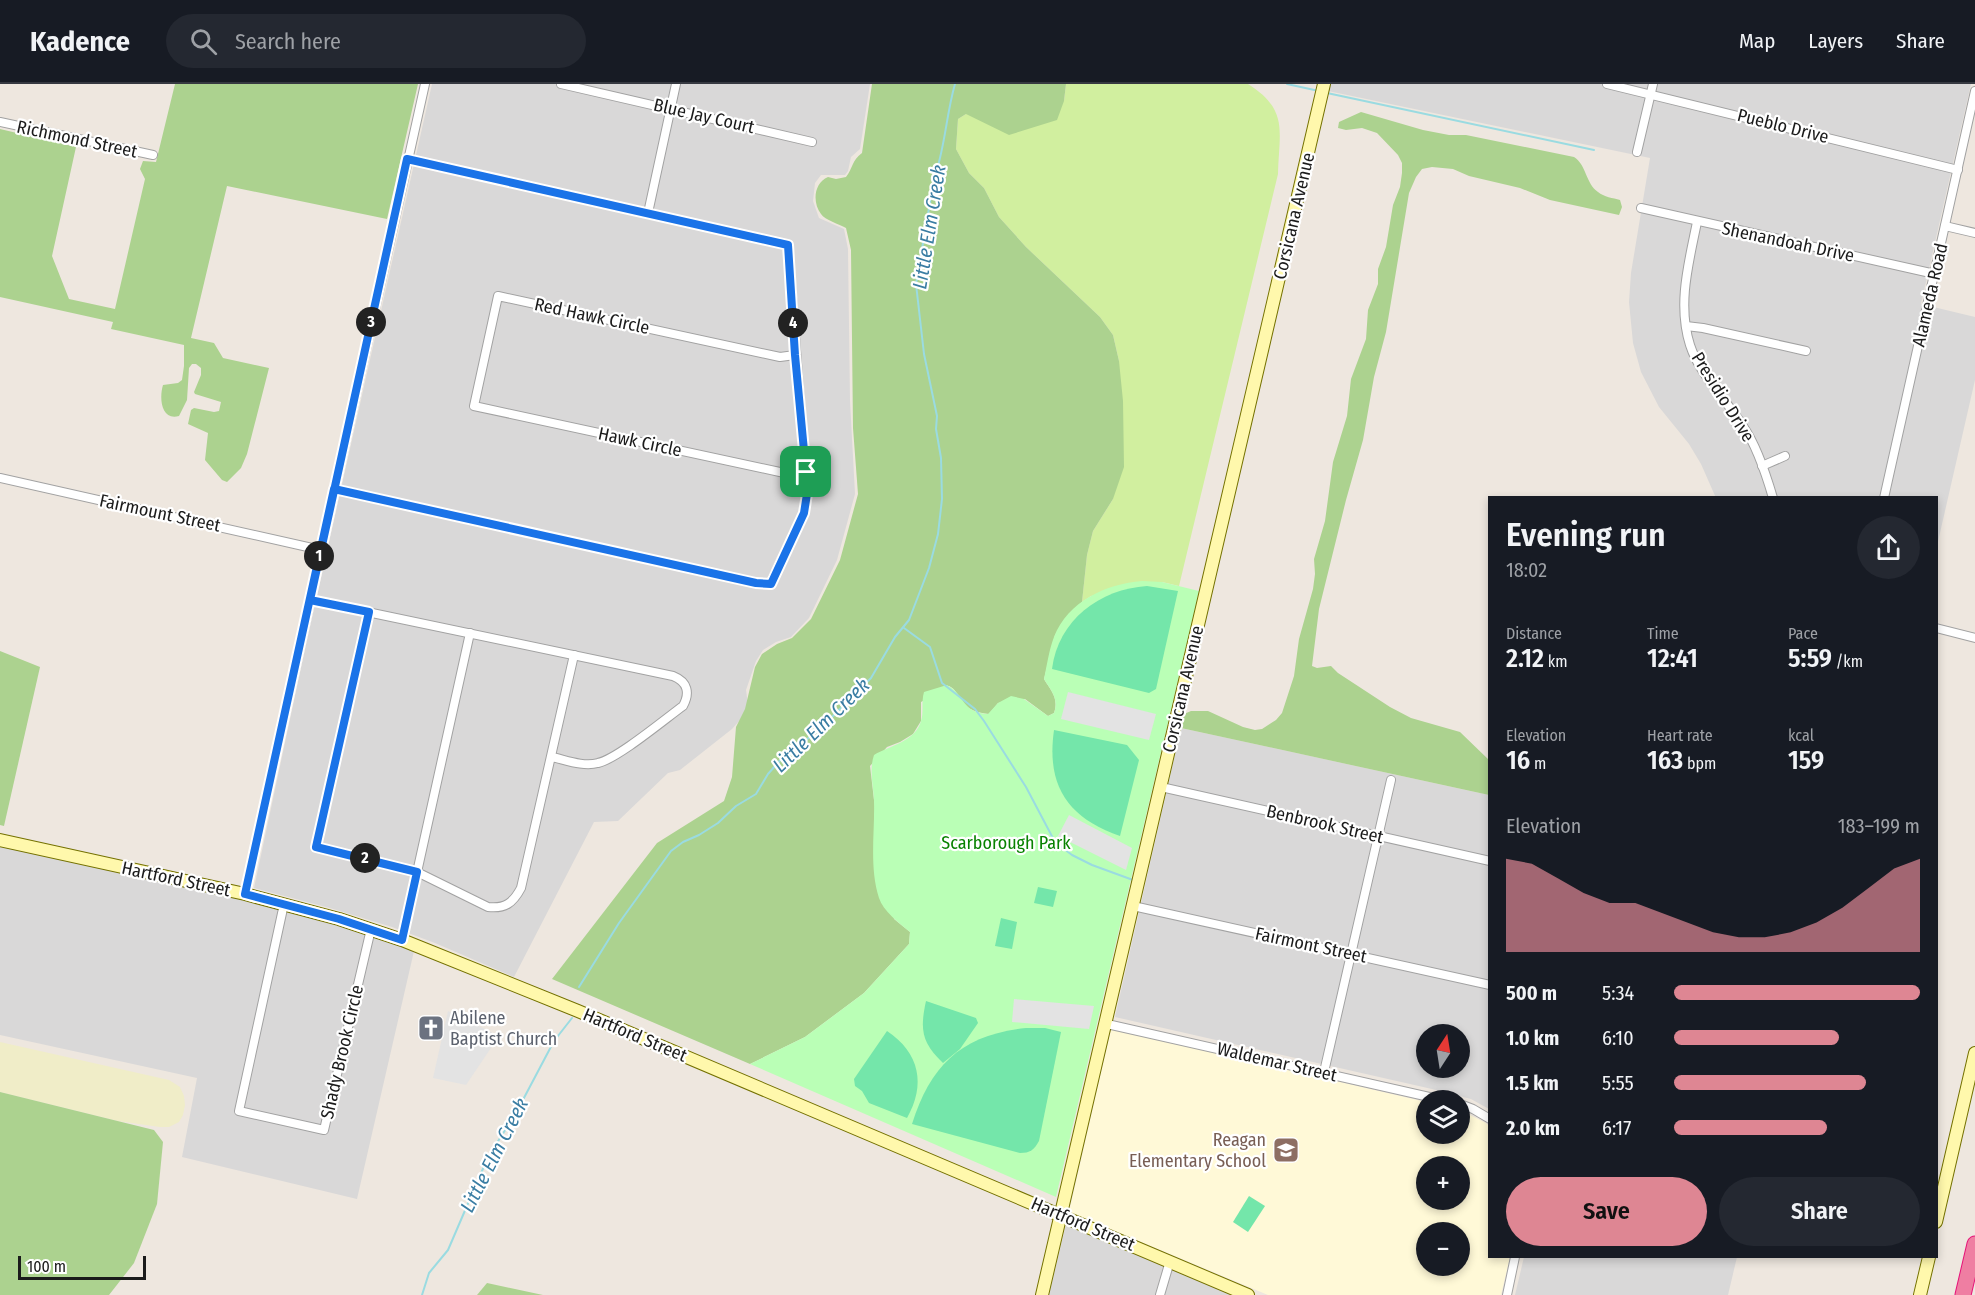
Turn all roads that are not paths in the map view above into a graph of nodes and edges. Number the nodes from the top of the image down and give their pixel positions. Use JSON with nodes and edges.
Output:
{"nodes":[{"id":1,"x":425,"y":84,"type":"edge"},
{"id":2,"x":561,"y":84,"type":"edge"},
{"id":3,"x":676,"y":84,"type":"edge"},
{"id":4,"x":1324,"y":84,"type":"edge"},
{"id":5,"x":1607,"y":84,"type":"edge"},
{"id":6,"x":1653,"y":84,"type":"edge"},
{"id":7,"x":1975,"y":91,"type":"edge"},
{"id":8,"x":1650,"y":94,"type":"junction"},
{"id":9,"x":671,"y":108,"type":"junction"},
{"id":10,"x":0,"y":122,"type":"edge"},
{"id":11,"x":812,"y":142,"type":"dead end"},
{"id":12,"x":1637,"y":152,"type":"dead end"},
{"id":13,"x":153,"y":155,"type":"dead end"},
{"id":14,"x":407,"y":159,"type":"junction"},
{"id":15,"x":1958,"y":170,"type":"junction"},
{"id":16,"x":1641,"y":208,"type":"dead end"},
{"id":17,"x":648,"y":213,"type":"junction"},
{"id":18,"x":1697,"y":222,"type":"junction"},
{"id":19,"x":1945,"y":226,"type":"junction"},
{"id":20,"x":1975,"y":233,"type":"edge"},
{"id":21,"x":1935,"y":274,"type":"junction"},
{"id":22,"x":1686,"y":326,"type":"junction"},
{"id":23,"x":1806,"y":351,"type":"dead end"},
{"id":24,"x":795,"y":355,"type":"junction"},
{"id":25,"x":474,"y":406,"type":"joint"},
{"id":26,"x":1785,"y":456,"type":"dead end"},
{"id":27,"x":1762,"y":466,"type":"junction"},
{"id":28,"x":806,"y":472,"type":"junction"},
{"id":29,"x":0,"y":478,"type":"edge"},
{"id":30,"x":334,"y":489,"type":"junction"},
{"id":31,"x":1772,"y":496,"type":"edge"},
{"id":32,"x":1884,"y":496,"type":"edge"},
{"id":33,"x":321,"y":550,"type":"junction"},
{"id":34,"x":310,"y":600,"type":"junction"},
{"id":35,"x":369,"y":612,"type":"junction"},
{"id":36,"x":1938,"y":629,"type":"edge"},
{"id":37,"x":471,"y":633,"type":"junction"},
{"id":38,"x":1975,"y":638,"type":"edge"},
{"id":39,"x":574,"y":656,"type":"junction"},
{"id":40,"x":552,"y":757,"type":"junction"},
{"id":41,"x":1391,"y":780,"type":"dead end"},
{"id":42,"x":1161,"y":787,"type":"junction"},
{"id":43,"x":1379,"y":836,"type":"junction"},
{"id":44,"x":0,"y":840,"type":"edge"},
{"id":45,"x":1488,"y":861,"type":"edge"},
{"id":46,"x":417,"y":872,"type":"junction"},
{"id":47,"x":245,"y":894,"type":"junction"},
{"id":48,"x":284,"y":904,"type":"junction"},
{"id":49,"x":1133,"y":906,"type":"junction"},
{"id":50,"x":371,"y":929,"type":"junction"},
{"id":51,"x":402,"y":940,"type":"junction"},
{"id":52,"x":1351,"y":954,"type":"junction"},
{"id":53,"x":1488,"y":985,"type":"edge"},
{"id":54,"x":1107,"y":1024,"type":"junction"},
{"id":55,"x":1975,"y":1053,"type":"edge"},
{"id":56,"x":1324,"y":1072,"type":"junction"},
{"id":57,"x":1416,"y":1094,"type":"edge"},
{"id":58,"x":1470,"y":1109,"type":"edge"},
{"id":59,"x":1488,"y":1118,"type":"edge"},
{"id":60,"x":1942,"y":1172,"type":"edge"},
{"id":61,"x":1938,"y":1205,"type":"edge"},
{"id":62,"x":1062,"y":1215,"type":"junction"},
{"id":63,"x":1975,"y":1244,"type":"edge"},
{"id":64,"x":1515,"y":1258,"type":"edge"},
{"id":65,"x":1929,"y":1258,"type":"edge"},
{"id":66,"x":1170,"y":1261,"type":"junction"},
{"id":67,"x":1042,"y":1295,"type":"edge"},
{"id":68,"x":1160,"y":1295,"type":"edge"},
{"id":69,"x":1248,"y":1295,"type":"edge"},
{"id":70,"x":1507,"y":1295,"type":"edge"},
{"id":71,"x":1920,"y":1295,"type":"edge"},
{"id":72,"x":1963,"y":1295,"type":"edge"}],
"edges":[{"from":1,"to":14,"type":"street"},
{"from":2,"to":9,"type":"street","name":"Blue Jay Court"},
{"from":3,"to":9,"type":"street"},
{"from":4,"to":42,"type":"street","name":"Corsicana Avenue"},
{"from":5,"to":8,"type":"street","name":"Pueblo Drive"},
{"from":6,"to":8,"type":"street"},
{"from":7,"to":15,"type":"street","name":"Alameda Road"},
{"from":8,"to":12,"type":"street"},
{"from":8,"to":15,"type":"street","name":"Pueblo Drive"},
{"from":9,"to":11,"type":"street","name":"Blue Jay Court"},
{"from":9,"to":17,"type":"street"},
{"from":10,"to":13,"type":"street","name":"Richmond Street"},
{"from":14,"to":17,"type":"street"},
{"from":14,"to":30,"type":"street"},
{"from":15,"to":19,"type":"street","name":"Alameda Road"},
{"from":16,"to":18,"type":"street","name":"Shenandoah Drive"},
{"from":17,"to":24,"type":"street"},
{"from":18,"to":21,"type":"street","name":"Shenandoah Drive"},
{"from":18,"to":22,"type":"street","name":"Presidio Drive"},
{"from":19,"to":20,"type":"street"},
{"from":19,"to":21,"type":"street","name":"Alameda Road"},
{"from":21,"to":32,"type":"street","name":"Alameda Road"},
{"from":22,"to":23,"type":"street"},
{"from":22,"to":27,"type":"street","name":"Presidio Drive"},
{"from":24,"to":25,"type":"street","name":"Red Hawk Circle"},
{"from":24,"to":28,"type":"street"},
{"from":25,"to":28,"type":"street","name":"Hawk Circle"},
{"from":26,"to":27,"type":"street"},
{"from":27,"to":31,"type":"street","name":"Presidio Drive"},
{"from":28,"to":30,"type":"street"},
{"from":29,"to":33,"type":"street","name":"Fairmount Street"},
{"from":30,"to":33,"type":"street"},
{"from":33,"to":34,"type":"street"},
{"from":34,"to":35,"type":"street"},
{"from":34,"to":47,"type":"street"},
{"from":35,"to":37,"type":"street"},
{"from":35,"to":46,"type":"street"},
{"from":36,"to":38,"type":"street"},
{"from":37,"to":39,"type":"street"},
{"from":37,"to":46,"type":"street"},
{"from":39,"to":40,"type":"street"},
{"from":39,"to":40,"type":"street"},
{"from":40,"to":46,"type":"street"},
{"from":41,"to":43,"type":"street"},
{"from":42,"to":43,"type":"street","name":"Benbrook Street"},
{"from":42,"to":49,"type":"street","name":"Corsicana Avenue"},
{"from":43,"to":45,"type":"street","name":"Benbrook Street"},
{"from":43,"to":52,"type":"street"},
{"from":44,"to":47,"type":"street","name":"Hartford Street"},
{"from":46,"to":51,"type":"street"},
{"from":47,"to":48,"type":"street","name":"Hartford Street"},
{"from":48,"to":50,"type":"street","name":"Hartford Street"},
{"from":48,"to":50,"type":"street","name":"Shady Brook Circle"},
{"from":49,"to":52,"type":"street","name":"Fairmont Street"},
{"from":49,"to":54,"type":"street","name":"Corsicana Avenue"},
{"from":50,"to":51,"type":"street","name":"Hartford Street"},
{"from":51,"to":62,"type":"street","name":"Hartford Street"},
{"from":52,"to":53,"type":"street","name":"Fairmont Street"},
{"from":52,"to":56,"type":"street"},
{"from":54,"to":56,"type":"street","name":"Waldemar Street"},
{"from":54,"to":62,"type":"street","name":"Corsicana Avenue"},
{"from":55,"to":60,"type":"street"},
{"from":56,"to":57,"type":"street","name":"Waldemar Street"},
{"from":58,"to":59,"type":"street"},
{"from":60,"to":61,"type":"street"},
{"from":62,"to":66,"type":"street","name":"Hartford Street"},
{"from":62,"to":67,"type":"street","name":"Corsicana Avenue"},
{"from":63,"to":72,"type":"highway"},
{"from":64,"to":70,"type":"street"},
{"from":65,"to":71,"type":"street"},
{"from":66,"to":68,"type":"street"},
{"from":66,"to":69,"type":"street","name":"Hartford Street"}]}
